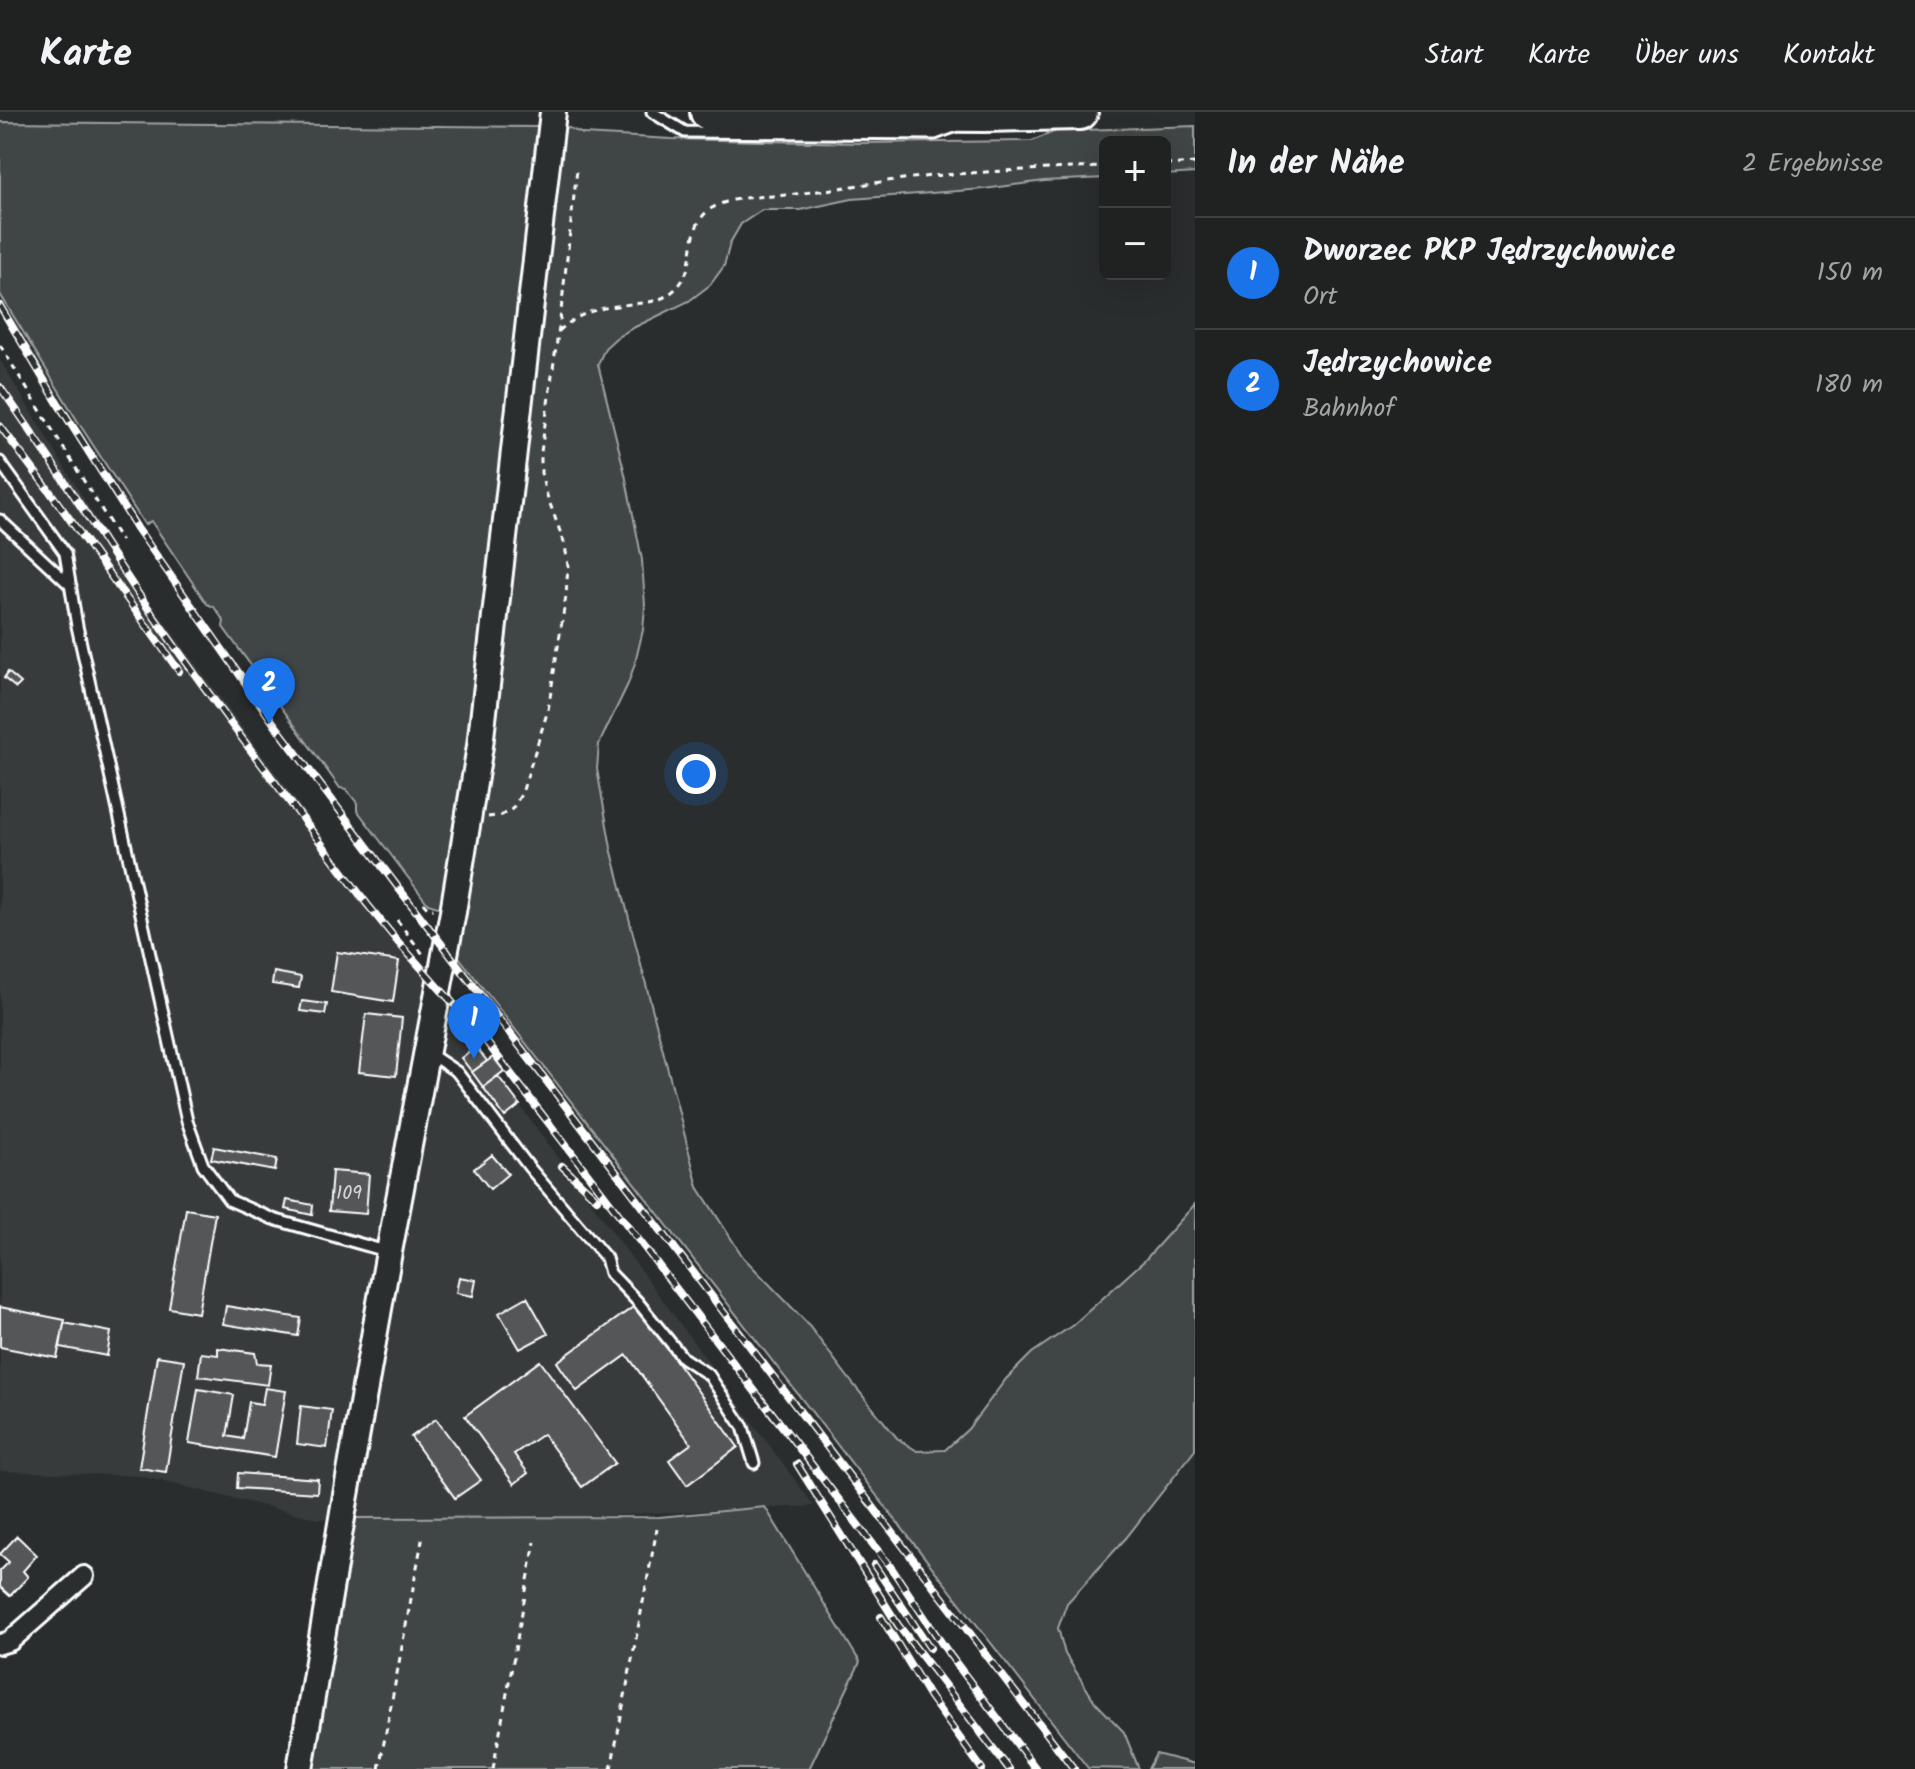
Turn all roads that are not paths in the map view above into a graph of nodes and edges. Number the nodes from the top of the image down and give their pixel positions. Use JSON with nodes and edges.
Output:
{"nodes":[{"id":1,"x":553,"y":112,"type":"edge"},
{"id":2,"x":652,"y":112,"type":"edge"},
{"id":3,"x":708,"y":112,"type":"edge"},
{"id":4,"x":1080,"y":112,"type":"edge"},
{"id":5,"x":991,"y":114,"type":"junction"},
{"id":6,"x":0,"y":462,"type":"edge"},
{"id":7,"x":0,"y":520,"type":"edge"},
{"id":8,"x":71,"y":586,"type":"junction"},
{"id":9,"x":427,"y":1052,"type":"junction"},
{"id":10,"x":389,"y":1252,"type":"junction"},
{"id":11,"x":754,"y":1463,"type":"dead end"},
{"id":12,"x":84,"y":1576,"type":"dead end"},
{"id":13,"x":0,"y":1644,"type":"edge"},
{"id":14,"x":300,"y":1769,"type":"edge"}],
"edges":[{"from":1,"to":9,"type":"street"},
{"from":2,"to":5,"type":"lane"},
{"from":3,"to":5,"type":"highway"},
{"from":4,"to":5,"type":"highway"},
{"from":6,"to":8,"type":"lane"},
{"from":7,"to":8,"type":"lane"},
{"from":8,"to":10,"type":"lane"},
{"from":9,"to":10,"type":"street"},
{"from":9,"to":11,"type":"lane"},
{"from":10,"to":14,"type":"street"},
{"from":12,"to":13,"type":"street"}]}
